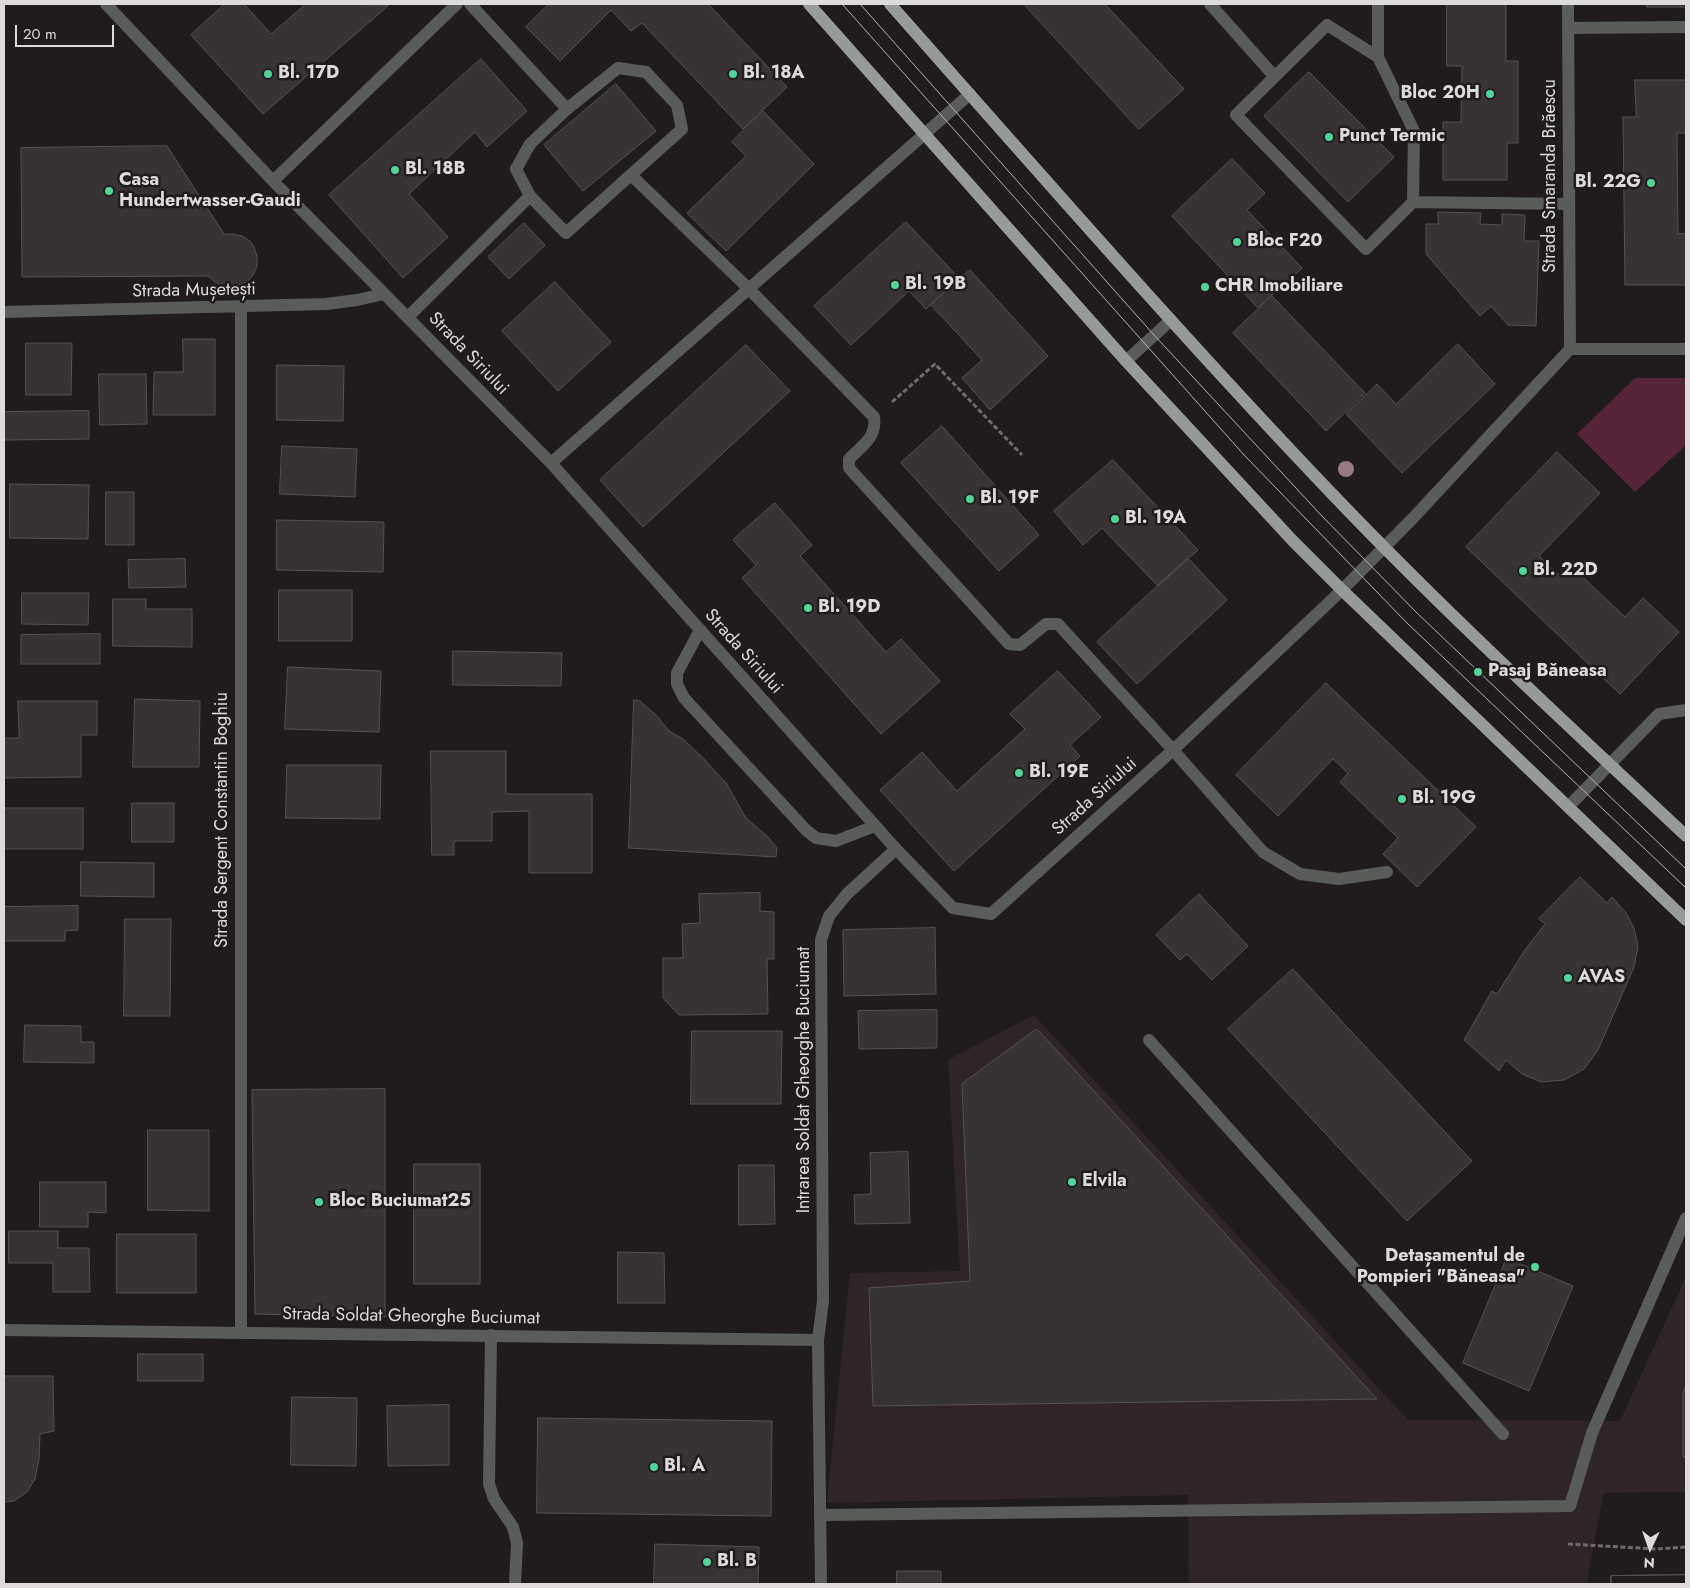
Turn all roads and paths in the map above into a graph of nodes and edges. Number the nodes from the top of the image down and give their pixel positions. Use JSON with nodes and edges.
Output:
{"nodes":[{"id":1,"x":106,"y":4,"type":"edge"},
{"id":2,"x":457,"y":4,"type":"edge"},
{"id":3,"x":470,"y":4,"type":"edge"},
{"id":4,"x":809,"y":4,"type":"edge"},
{"id":5,"x":890,"y":4,"type":"edge"},
{"id":6,"x":1210,"y":4,"type":"edge"},
{"id":7,"x":1378,"y":4,"type":"edge"},
{"id":8,"x":1568,"y":4,"type":"edge"},
{"id":9,"x":1686,"y":27,"type":"edge"},
{"id":10,"x":1568,"y":28,"type":"junction"},
{"id":11,"x":1378,"y":56,"type":"junction"},
{"id":12,"x":1274,"y":76,"type":"junction"},
{"id":13,"x":970,"y":94,"type":"junction"},
{"id":14,"x":567,"y":109,"type":"junction"},
{"id":15,"x":924,"y":134,"type":"junction"},
{"id":16,"x":631,"y":175,"type":"junction"},
{"id":17,"x":273,"y":181,"type":"junction"},
{"id":18,"x":530,"y":196,"type":"junction"},
{"id":19,"x":1413,"y":202,"type":"junction"},
{"id":20,"x":1569,"y":204,"type":"junction"},
{"id":21,"x":749,"y":289,"type":"junction"},
{"id":22,"x":384,"y":294,"type":"junction"},
{"id":23,"x":241,"y":308,"type":"junction"},
{"id":24,"x":4,"y":312,"type":"edge"},
{"id":25,"x":408,"y":317,"type":"junction"},
{"id":26,"x":1171,"y":320,"type":"junction"},
{"id":27,"x":1570,"y":349,"type":"junction"},
{"id":28,"x":1686,"y":349,"type":"edge"},
{"id":29,"x":1126,"y":361,"type":"junction"},
{"id":30,"x":874,"y":417,"type":"junction"},
{"id":31,"x":1022,"y":455,"type":"dead end"},
{"id":32,"x":551,"y":463,"type":"junction"},
{"id":33,"x":1385,"y":547,"type":"junction"},
{"id":34,"x":1342,"y":590,"type":"junction"},
{"id":35,"x":700,"y":630,"type":"junction"},
{"id":36,"x":1686,"y":710,"type":"edge"},
{"id":37,"x":1173,"y":750,"type":"junction"},
{"id":38,"x":1610,"y":764,"type":"junction"},
{"id":39,"x":1568,"y":807,"type":"junction"},
{"id":40,"x":875,"y":826,"type":"junction"},
{"id":41,"x":1686,"y":836,"type":"edge"},
{"id":42,"x":896,"y":849,"type":"junction"},
{"id":43,"x":1387,"y":872,"type":"dead end"},
{"id":44,"x":1686,"y":920,"type":"edge"},
{"id":45,"x":1149,"y":1040,"type":"dead end"},
{"id":46,"x":1686,"y":1218,"type":"edge"},
{"id":47,"x":4,"y":1330,"type":"edge"},
{"id":48,"x":241,"y":1332,"type":"junction"},
{"id":49,"x":491,"y":1335,"type":"junction"},
{"id":50,"x":818,"y":1340,"type":"junction"},
{"id":51,"x":1503,"y":1434,"type":"dead end"},
{"id":52,"x":820,"y":1515,"type":"junction"},
{"id":53,"x":1568,"y":1544,"type":"dead end"},
{"id":54,"x":1686,"y":1547,"type":"edge"},
{"id":55,"x":515,"y":1584,"type":"edge"},
{"id":56,"x":821,"y":1584,"type":"edge"}],
"edges":[{"from":1,"to":17,"type":"street","name":"Strada Siriului"},
{"from":2,"to":17,"type":"street"},
{"from":3,"to":14,"type":"street"},
{"from":4,"to":15,"type":"main road"},
{"from":5,"to":13,"type":"main road"},
{"from":6,"to":12,"type":"street"},
{"from":7,"to":11,"type":"street"},
{"from":8,"to":10,"type":"street","name":"Strada Smaranda Brăescu"},
{"from":9,"to":10,"type":"street"},
{"from":10,"to":20,"type":"street","name":"Strada Smaranda Brăescu"},
{"from":11,"to":12,"type":"street"},
{"from":11,"to":19,"type":"street"},
{"from":12,"to":19,"type":"street"},
{"from":13,"to":15,"type":"street"},
{"from":13,"to":26,"type":"main road"},
{"from":14,"to":16,"type":"street"},
{"from":14,"to":18,"type":"street"},
{"from":15,"to":21,"type":"street"},
{"from":15,"to":29,"type":"main road"},
{"from":16,"to":18,"type":"street"},
{"from":16,"to":21,"type":"street"},
{"from":17,"to":22,"type":"street","name":"Strada Siriului"},
{"from":18,"to":25,"type":"street"},
{"from":19,"to":20,"type":"street"},
{"from":20,"to":27,"type":"street","name":"Strada Smaranda Brăescu"},
{"from":21,"to":30,"type":"street"},
{"from":21,"to":32,"type":"street"},
{"from":22,"to":23,"type":"street","name":"Strada Mușetești"},
{"from":22,"to":25,"type":"street","name":"Strada Siriului"},
{"from":23,"to":24,"type":"street","name":"Strada Mușetești"},
{"from":23,"to":48,"type":"street","name":"Strada Sergent Constantin Boghiu"},
{"from":25,"to":32,"type":"street","name":"Strada Siriului"},
{"from":26,"to":29,"type":"street"},
{"from":26,"to":33,"type":"main road"},
{"from":27,"to":28,"type":"street"},
{"from":27,"to":33,"type":"street"},
{"from":29,"to":34,"type":"main road"},
{"from":30,"to":31,"type":"path"},
{"from":30,"to":37,"type":"street"},
{"from":32,"to":35,"type":"street","name":"Strada Siriului"},
{"from":33,"to":34,"type":"street","name":"Strada Siriului"},
{"from":33,"to":38,"type":"main road"},
{"from":34,"to":37,"type":"street","name":"Strada Siriului"},
{"from":34,"to":39,"type":"main road"},
{"from":35,"to":40,"type":"street","name":"Strada Siriului"},
{"from":35,"to":40,"type":"street"},
{"from":36,"to":38,"type":"street"},
{"from":37,"to":42,"type":"street","name":"Strada Siriului"},
{"from":37,"to":43,"type":"street"},
{"from":38,"to":39,"type":"street"},
{"from":38,"to":41,"type":"main road"},
{"from":39,"to":44,"type":"main road"},
{"from":40,"to":42,"type":"street","name":"Strada Siriului"},
{"from":42,"to":50,"type":"street","name":"Intrarea Soldat Gheorghe Buciumat"},
{"from":45,"to":51,"type":"street"},
{"from":46,"to":52,"type":"street"},
{"from":47,"to":48,"type":"street","name":"Strada Soldat Gheorghe Buciumat"},
{"from":48,"to":49,"type":"street","name":"Strada Soldat Gheorghe Buciumat"},
{"from":49,"to":50,"type":"street","name":"Strada Soldat Gheorghe Buciumat"},
{"from":49,"to":55,"type":"street"},
{"from":50,"to":52,"type":"street","name":"Intrarea Soldat Gheorghe Buciumat"},
{"from":52,"to":56,"type":"street","name":"Intrarea Soldat Gheorghe Buciumat"},
{"from":53,"to":54,"type":"path"}]}
